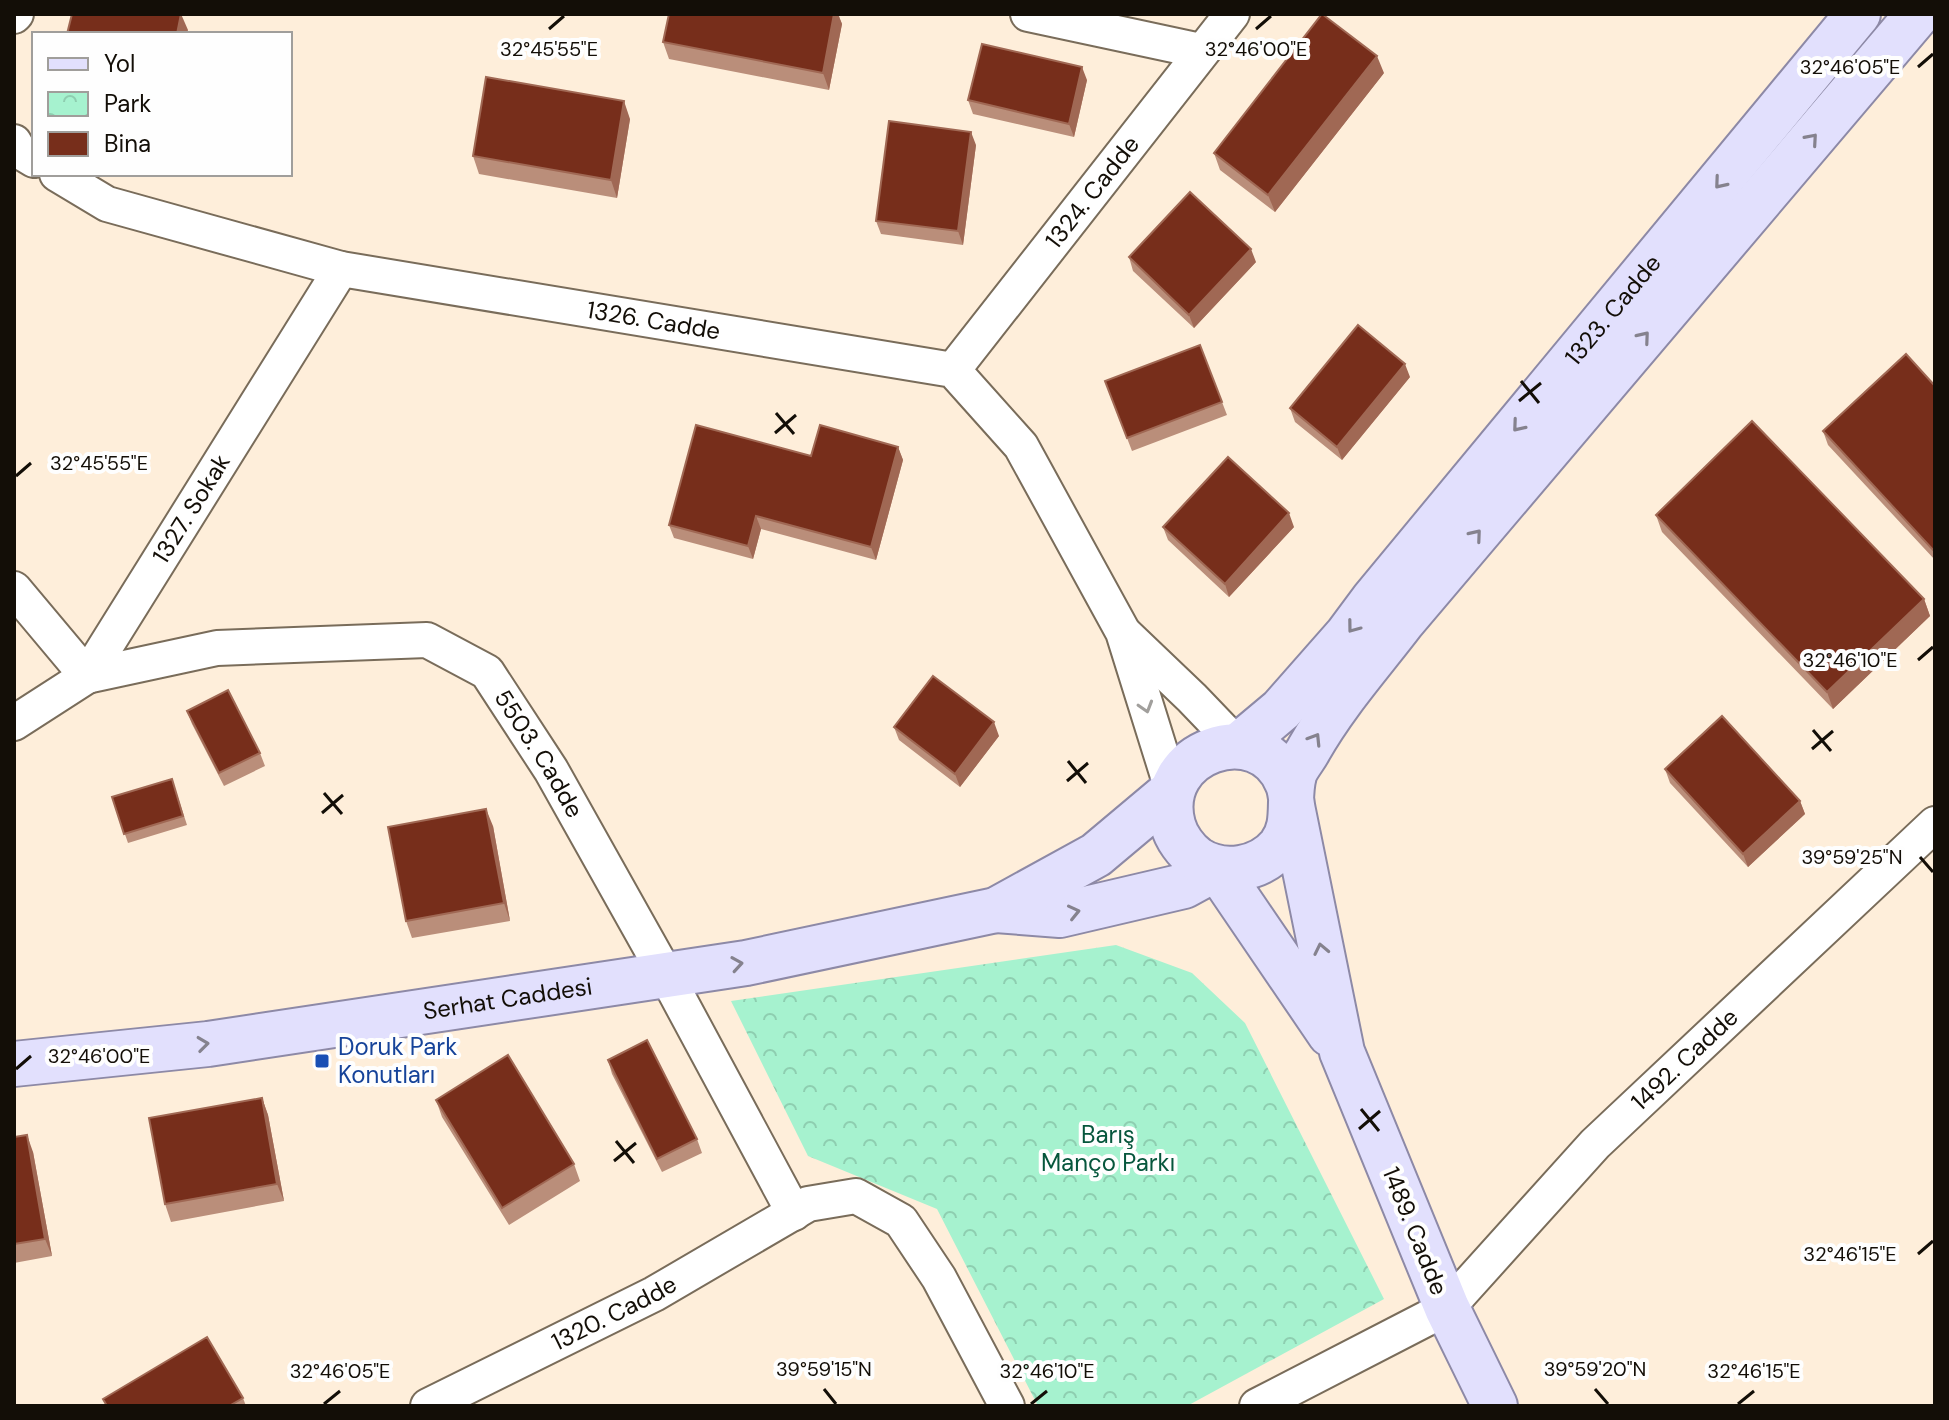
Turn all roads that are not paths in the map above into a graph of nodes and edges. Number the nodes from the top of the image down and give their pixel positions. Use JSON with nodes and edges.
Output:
{"nodes":[{"id":1,"x":1028,"y":14,"type":"edge"},
{"id":2,"x":1232,"y":14,"type":"edge"},
{"id":3,"x":1858,"y":14,"type":"edge"},
{"id":4,"x":1918,"y":14,"type":"edge"},
{"id":5,"x":1201,"y":51,"type":"junction"},
{"id":6,"x":14,"y":142,"type":"edge"},
{"id":7,"x":32,"y":159,"type":"edge"},
{"id":8,"x":60,"y":176,"type":"edge"},
{"id":9,"x":341,"y":269,"type":"junction"},
{"id":10,"x":953,"y":370,"type":"junction"},
{"id":11,"x":14,"y":589,"type":"edge"},
{"id":12,"x":1123,"y":632,"type":"junction"},
{"id":13,"x":87,"y":676,"type":"junction"},
{"id":14,"x":14,"y":723,"type":"edge"},
{"id":15,"x":1238,"y":746,"type":"junction"},
{"id":16,"x":1172,"y":791,"type":"junction"},
{"id":17,"x":1293,"y":811,"type":"junction"},
{"id":18,"x":1935,"y":824,"type":"edge"},
{"id":19,"x":1217,"y":868,"type":"junction"},
{"id":20,"x":996,"y":910,"type":"junction"},
{"id":21,"x":666,"y":975,"type":"junction"},
{"id":22,"x":1342,"y":1052,"type":"junction"},
{"id":23,"x":14,"y":1064,"type":"edge"},
{"id":24,"x":794,"y":1213,"type":"junction"},
{"id":25,"x":1447,"y":1308,"type":"junction"},
{"id":26,"x":428,"y":1406,"type":"edge"},
{"id":27,"x":1007,"y":1406,"type":"edge"},
{"id":28,"x":1257,"y":1406,"type":"edge"},
{"id":29,"x":1495,"y":1406,"type":"edge"}],
"edges":[{"from":1,"to":5,"type":"street"},
{"from":2,"to":5,"type":"street","name":"1324. Cadde"},
{"from":3,"to":15,"type":"main road","name":"1323. Cadde","one_way":true},
{"from":17,"to":4,"type":"main road","one_way":true},
{"from":5,"to":10,"type":"street","name":"1324. Cadde"},
{"from":6,"to":7,"type":"street"},
{"from":8,"to":9,"type":"street","name":"1326. Cadde"},
{"from":9,"to":10,"type":"street","name":"1326. Cadde"},
{"from":9,"to":13,"type":"street","name":"1327. Sokak"},
{"from":10,"to":12,"type":"street"},
{"from":11,"to":13,"type":"street"},
{"from":12,"to":15,"type":"street"},
{"from":12,"to":16,"type":"street","one_way":true},
{"from":13,"to":14,"type":"street","name":"1327. Sokak"},
{"from":13,"to":21,"type":"street","name":"5503. Cadde"},
{"from":15,"to":16,"type":"main road"},
{"from":15,"to":17,"type":"main road"},
{"from":16,"to":19,"type":"main road"},
{"from":16,"to":20,"type":"main road"},
{"from":17,"to":19,"type":"main road"},
{"from":22,"to":17,"type":"main road","name":"1489. Cadde","one_way":true},
{"from":18,"to":25,"type":"street","name":"1492. Cadde"},
{"from":20,"to":19,"type":"main road","one_way":true},
{"from":19,"to":22,"type":"main road","name":"1489. Cadde"},
{"from":21,"to":20,"type":"main road","name":"Serhat Caddesi","one_way":true},
{"from":23,"to":21,"type":"main road","name":"Serhat Caddesi","one_way":true},
{"from":21,"to":24,"type":"street","name":"5503. Cadde"},
{"from":22,"to":25,"type":"main road","name":"1489. Cadde"},
{"from":24,"to":26,"type":"street","name":"1320. Cadde"},
{"from":24,"to":27,"type":"street","name":"1320. Cadde"},
{"from":25,"to":28,"type":"street"},
{"from":25,"to":29,"type":"main road","name":"1489. Cadde"}]}
